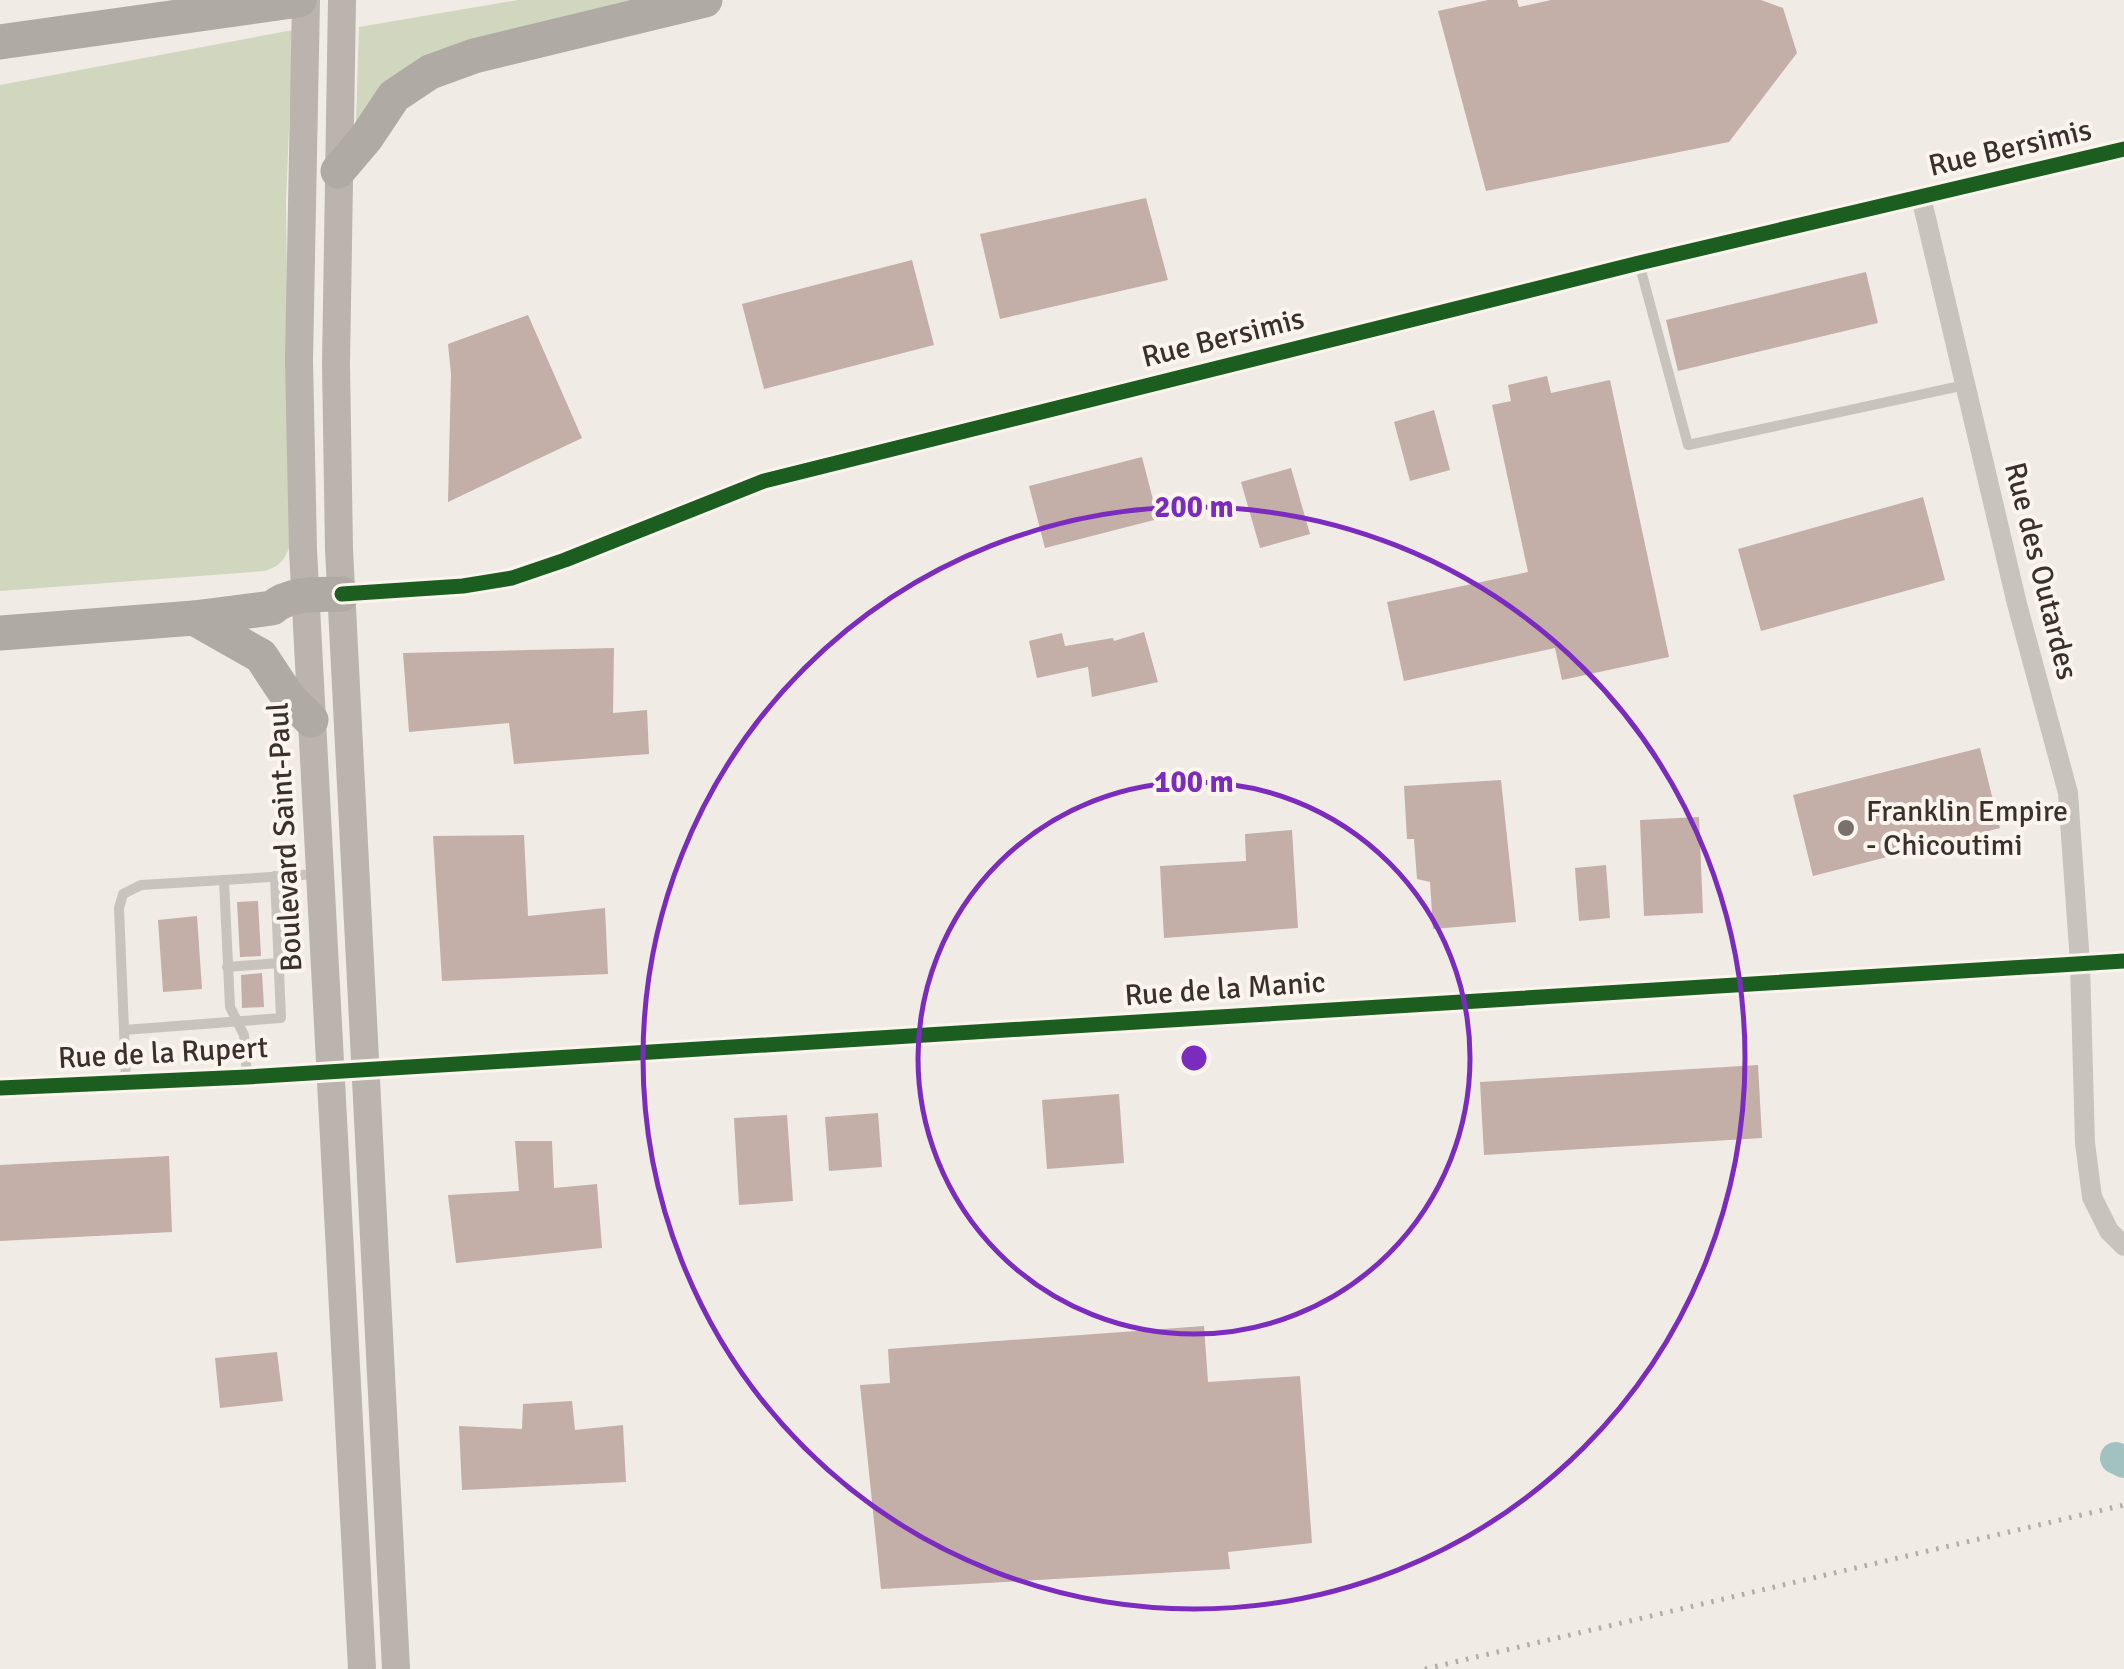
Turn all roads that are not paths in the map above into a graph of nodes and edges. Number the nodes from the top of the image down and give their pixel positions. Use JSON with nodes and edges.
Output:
{"nodes":[{"id":1,"x":342,"y":0,"type":"edge"},
{"id":2,"x":705,"y":0,"type":"edge"},
{"id":3,"x":291,"y":1,"type":"edge"},
{"id":4,"x":219,"y":12,"type":"junction"},
{"id":5,"x":0,"y":42,"type":"edge"},
{"id":6,"x":0,"y":59,"type":"edge"},
{"id":7,"x":2124,"y":149,"type":"edge"},
{"id":8,"x":338,"y":171,"type":"junction"},
{"id":9,"x":1921,"y":197,"type":"junction"},
{"id":10,"x":1640,"y":263,"type":"junction"},
{"id":11,"x":1965,"y":384,"type":"junction"},
{"id":12,"x":342,"y":594,"type":"junction"},
{"id":13,"x":294,"y":598,"type":"junction"},
{"id":14,"x":0,"y":611,"type":"edge"},
{"id":15,"x":194,"y":618,"type":"junction"},
{"id":16,"x":0,"y":633,"type":"edge"},
{"id":17,"x":310,"y":720,"type":"junction"},
{"id":18,"x":319,"y":874,"type":"junction"},
{"id":19,"x":276,"y":876,"type":"junction"},
{"id":20,"x":224,"y":880,"type":"junction"},
{"id":21,"x":2124,"y":960,"type":"edge"},
{"id":22,"x":279,"y":963,"type":"junction"},
{"id":23,"x":2080,"y":963,"type":"junction"},
{"id":24,"x":226,"y":967,"type":"junction"},
{"id":25,"x":238,"y":1022,"type":"junction"},
{"id":26,"x":124,"y":1030,"type":"junction"},
{"id":27,"x":368,"y":1070,"type":"junction"},
{"id":28,"x":329,"y":1072,"type":"junction"},
{"id":29,"x":246,"y":1077,"type":"junction"},
{"id":30,"x":126,"y":1084,"type":"junction"},
{"id":31,"x":0,"y":1088,"type":"edge"},
{"id":32,"x":2124,"y":1246,"type":"edge"},
{"id":33,"x":362,"y":1669,"type":"edge"},
{"id":34,"x":396,"y":1669,"type":"edge"}],
"edges":[{"from":1,"to":8,"type":"main road"},
{"from":2,"to":8,"type":"highway"},
{"from":3,"to":4,"type":"highway"},
{"from":3,"to":13,"type":"main road","name":"Boulevard Saint-Paul"},
{"from":4,"to":5,"type":"highway"},
{"from":4,"to":6,"type":"highway"},
{"from":7,"to":9,"type":"street","name":"Rue Bersimis"},
{"from":8,"to":12,"type":"main road"},
{"from":9,"to":10,"type":"street","name":"Rue Bersimis"},
{"from":9,"to":11,"type":"street","name":"Rue des Outardes"},
{"from":10,"to":11,"type":"lane"},
{"from":10,"to":12,"type":"street","name":"Rue Bersimis"},
{"from":11,"to":23,"type":"street","name":"Rue des Outardes"},
{"from":12,"to":13,"type":"highway"},
{"from":12,"to":27,"type":"main road"},
{"from":13,"to":14,"type":"highway"},
{"from":13,"to":15,"type":"highway"},
{"from":13,"to":17,"type":"main road","name":"Boulevard Saint-Paul"},
{"from":15,"to":16,"type":"highway"},
{"from":15,"to":17,"type":"highway"},
{"from":17,"to":18,"type":"main road","name":"Boulevard Saint-Paul"},
{"from":18,"to":19,"type":"lane"},
{"from":18,"to":28,"type":"main road","name":"Boulevard Saint-Paul"},
{"from":19,"to":20,"type":"lane"},
{"from":19,"to":22,"type":"lane"},
{"from":20,"to":24,"type":"lane"},
{"from":20,"to":26,"type":"lane"},
{"from":21,"to":23,"type":"street","name":"Rue de la Manic"},
{"from":22,"to":24,"type":"lane"},
{"from":22,"to":25,"type":"lane"},
{"from":23,"to":27,"type":"street","name":"Rue de la Manic"},
{"from":23,"to":32,"type":"street","name":"Rue des Outardes"},
{"from":24,"to":25,"type":"lane"},
{"from":25,"to":26,"type":"lane"},
{"from":25,"to":29,"type":"lane"},
{"from":26,"to":30,"type":"lane"},
{"from":27,"to":28,"type":"street","name":"Rue de la Manic"},
{"from":27,"to":34,"type":"main road"},
{"from":28,"to":29,"type":"street","name":"Rue de la Rupert"},
{"from":28,"to":33,"type":"main road","name":"Boulevard Saint-Paul"},
{"from":29,"to":30,"type":"street","name":"Rue de la Rupert"},
{"from":30,"to":31,"type":"street","name":"Rue de la Rupert"}]}
